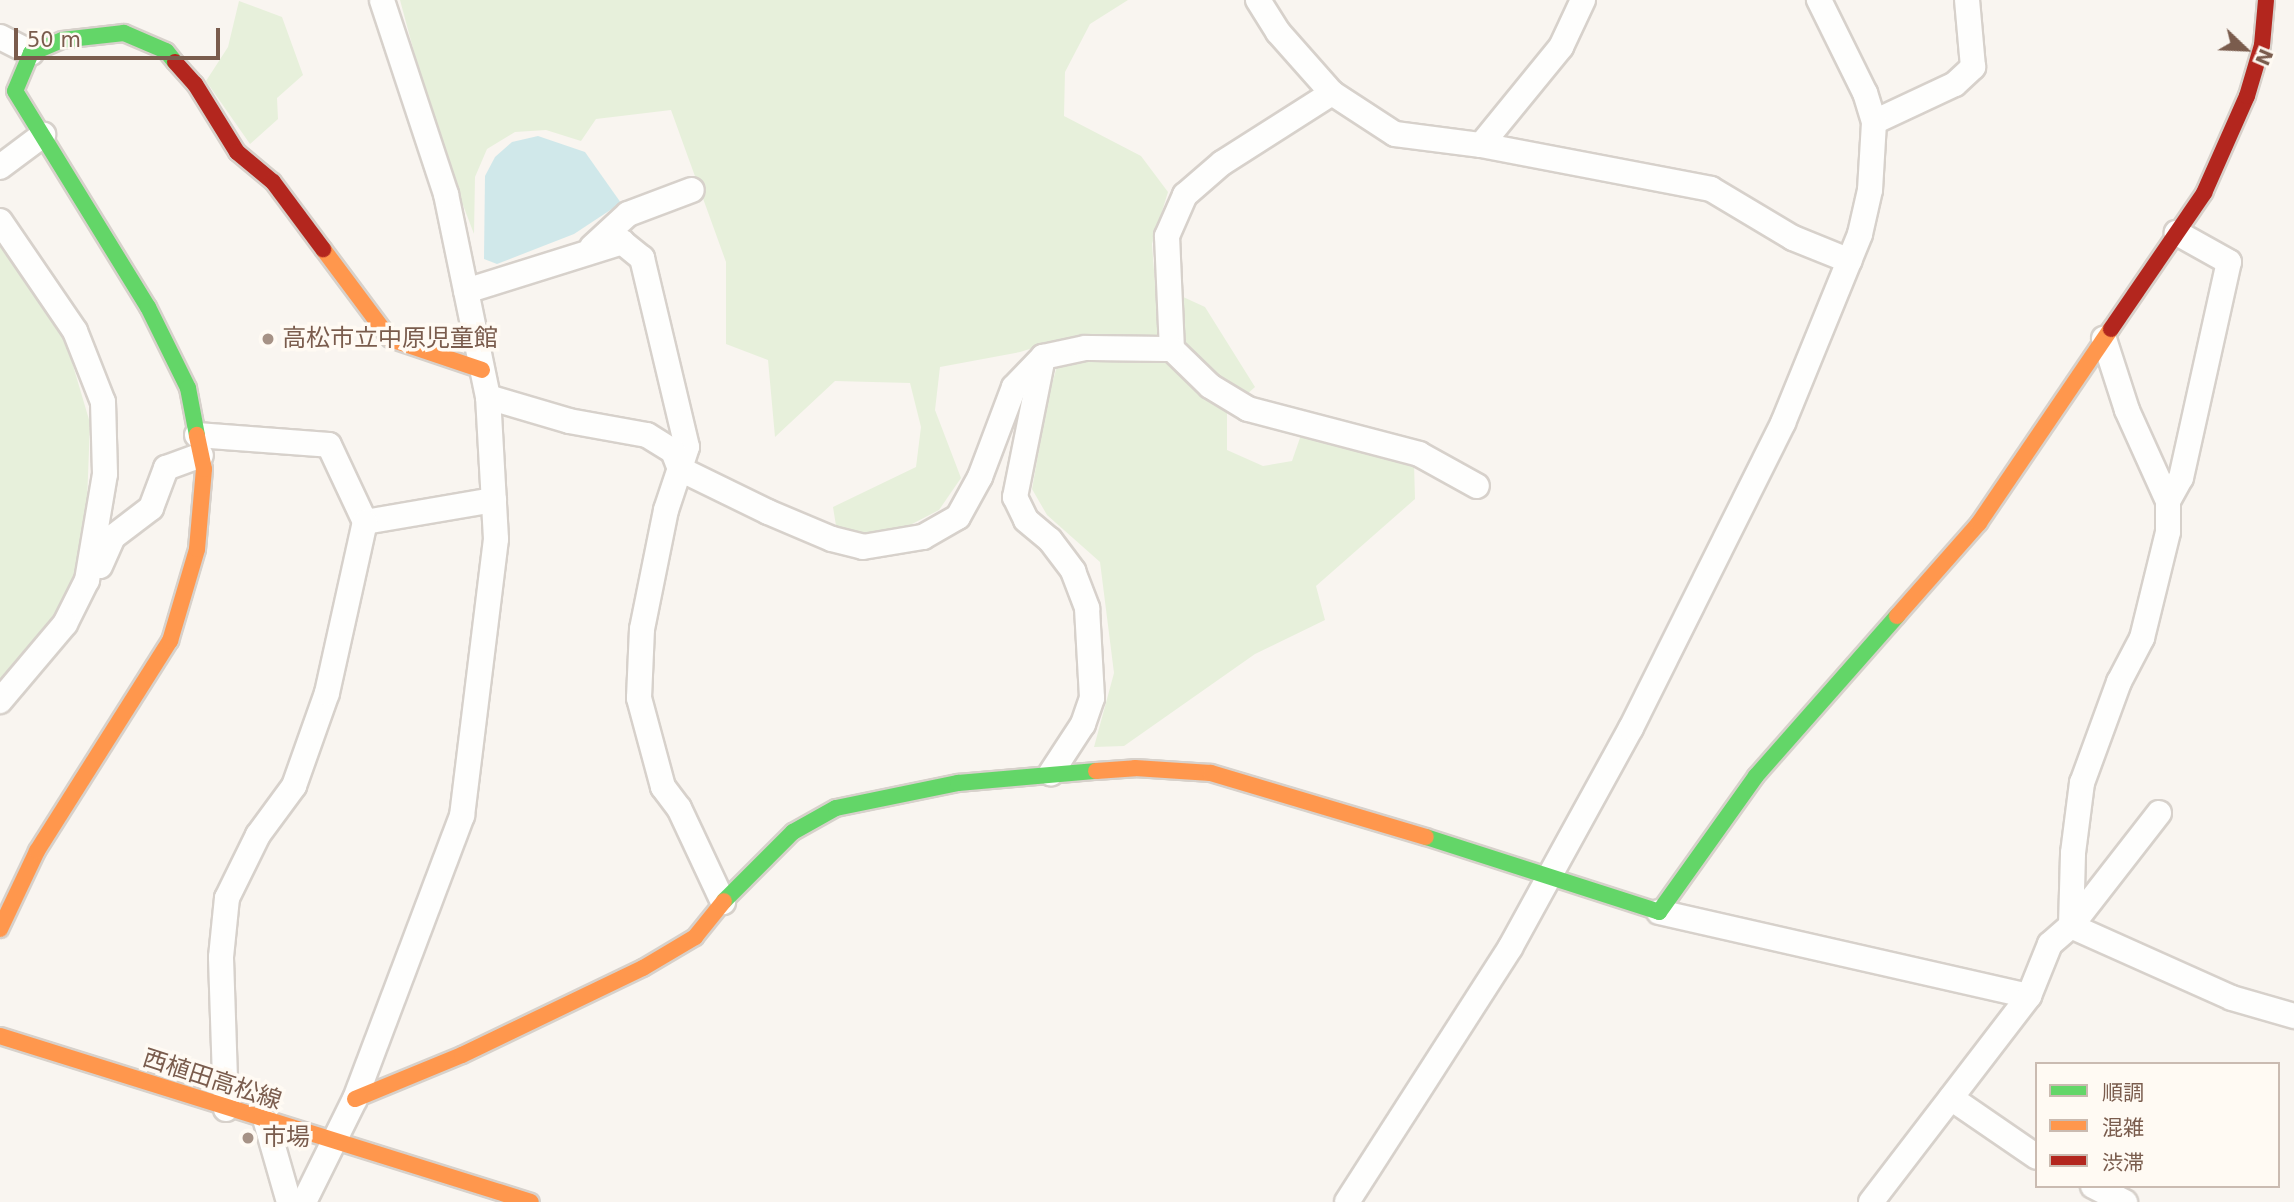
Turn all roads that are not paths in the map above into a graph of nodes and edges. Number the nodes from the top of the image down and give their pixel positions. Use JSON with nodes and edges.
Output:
{"nodes":[{"id":1,"x":382,"y":0,"type":"edge"},
{"id":2,"x":1258,"y":0,"type":"edge"},
{"id":3,"x":1583,"y":0,"type":"edge"},
{"id":4,"x":1819,"y":0,"type":"edge"},
{"id":5,"x":1967,"y":0,"type":"edge"},
{"id":6,"x":2266,"y":0,"type":"edge"},
{"id":7,"x":0,"y":37,"type":"edge"},
{"id":8,"x":31,"y":53,"type":"junction"},
{"id":9,"x":1332,"y":93,"type":"junction"},
{"id":10,"x":1874,"y":122,"type":"junction"},
{"id":11,"x":43,"y":135,"type":"junction"},
{"id":12,"x":1481,"y":145,"type":"junction"},
{"id":13,"x":0,"y":167,"type":"edge"},
{"id":14,"x":692,"y":190,"type":"dead end"},
{"id":15,"x":0,"y":221,"type":"edge"},
{"id":16,"x":2177,"y":233,"type":"junction"},
{"id":17,"x":592,"y":248,"type":"junction"},
{"id":18,"x":1850,"y":261,"type":"junction"},
{"id":19,"x":466,"y":291,"type":"junction"},
{"id":20,"x":2104,"y":339,"type":"junction"},
{"id":21,"x":1172,"y":349,"type":"junction"},
{"id":22,"x":1043,"y":357,"type":"junction"},
{"id":23,"x":482,"y":370,"type":"junction"},
{"id":24,"x":488,"y":397,"type":"junction"},
{"id":25,"x":199,"y":445,"type":"junction"},
{"id":26,"x":680,"y":469,"type":"junction"},
{"id":27,"x":1477,"y":486,"type":"dead end"},
{"id":28,"x":494,"y":500,"type":"junction"},
{"id":29,"x":2168,"y":501,"type":"junction"},
{"id":30,"x":365,"y":522,"type":"junction"},
{"id":31,"x":87,"y":580,"type":"junction"},
{"id":32,"x":0,"y":701,"type":"edge"},
{"id":33,"x":1051,"y":773,"type":"junction"},
{"id":34,"x":2159,"y":813,"type":"dead end"},
{"id":35,"x":1551,"y":874,"type":"junction"},
{"id":36,"x":723,"y":902,"type":"junction"},
{"id":37,"x":1659,"y":912,"type":"junction"},
{"id":38,"x":2071,"y":926,"type":"junction"},
{"id":39,"x":0,"y":929,"type":"edge"},
{"id":40,"x":2029,"y":996,"type":"junction"},
{"id":41,"x":2294,"y":1016,"type":"edge"},
{"id":42,"x":0,"y":1036,"type":"edge"},
{"id":43,"x":1951,"y":1098,"type":"junction"},
{"id":44,"x":355,"y":1099,"type":"junction"},
{"id":45,"x":226,"y":1109,"type":"junction"},
{"id":46,"x":267,"y":1122,"type":"junction"},
{"id":47,"x":334,"y":1140,"type":"junction"},
{"id":48,"x":2035,"y":1156,"type":"edge"},
{"id":49,"x":2097,"y":1188,"type":"edge"},
{"id":50,"x":289,"y":1202,"type":"edge"},
{"id":51,"x":304,"y":1202,"type":"edge"},
{"id":52,"x":531,"y":1202,"type":"edge"},
{"id":53,"x":1347,"y":1202,"type":"edge"},
{"id":54,"x":1871,"y":1202,"type":"edge"},
{"id":55,"x":2125,"y":1202,"type":"edge"}],
"edges":[{"from":1,"to":19,"type":"street"},
{"from":2,"to":9,"type":"street"},
{"from":3,"to":12,"type":"street"},
{"from":4,"to":10,"type":"street"},
{"from":5,"to":10,"type":"street"},
{"from":6,"to":16,"type":"street"},
{"from":7,"to":8,"type":"street"},
{"from":8,"to":11,"type":"street"},
{"from":8,"to":23,"type":"street"},
{"from":9,"to":12,"type":"street"},
{"from":9,"to":21,"type":"street"},
{"from":10,"to":18,"type":"street"},
{"from":11,"to":13,"type":"street"},
{"from":11,"to":25,"type":"street"},
{"from":12,"to":18,"type":"street"},
{"from":14,"to":17,"type":"street"},
{"from":15,"to":31,"type":"street"},
{"from":16,"to":20,"type":"street"},
{"from":16,"to":29,"type":"street"},
{"from":17,"to":19,"type":"street"},
{"from":17,"to":26,"type":"street"},
{"from":18,"to":35,"type":"street"},
{"from":19,"to":23,"type":"street"},
{"from":20,"to":29,"type":"street"},
{"from":20,"to":37,"type":"street"},
{"from":21,"to":22,"type":"street"},
{"from":21,"to":27,"type":"street"},
{"from":22,"to":26,"type":"street"},
{"from":22,"to":33,"type":"street"},
{"from":23,"to":24,"type":"street"},
{"from":24,"to":26,"type":"street"},
{"from":24,"to":28,"type":"street"},
{"from":25,"to":30,"type":"street"},
{"from":25,"to":31,"type":"street"},
{"from":25,"to":39,"type":"street"},
{"from":26,"to":36,"type":"street"},
{"from":28,"to":30,"type":"street"},
{"from":28,"to":44,"type":"street"},
{"from":29,"to":38,"type":"street"},
{"from":30,"to":45,"type":"street"},
{"from":31,"to":32,"type":"street"},
{"from":33,"to":35,"type":"street"},
{"from":33,"to":36,"type":"street"},
{"from":34,"to":38,"type":"street"},
{"from":35,"to":37,"type":"street"},
{"from":35,"to":53,"type":"street"},
{"from":36,"to":44,"type":"street"},
{"from":37,"to":40,"type":"street"},
{"from":38,"to":40,"type":"street"},
{"from":38,"to":41,"type":"street"},
{"from":40,"to":43,"type":"street"},
{"from":42,"to":45,"type":"street","name":"西植田高松線"},
{"from":43,"to":48,"type":"street"},
{"from":43,"to":54,"type":"street"},
{"from":44,"to":47,"type":"street"},
{"from":45,"to":46,"type":"street","name":"西植田高松線"},
{"from":46,"to":47,"type":"street","name":"西植田高松線"},
{"from":46,"to":50,"type":"street"},
{"from":47,"to":51,"type":"street"},
{"from":47,"to":52,"type":"street","name":"西植田高松線"},
{"from":49,"to":55,"type":"street"}]}
